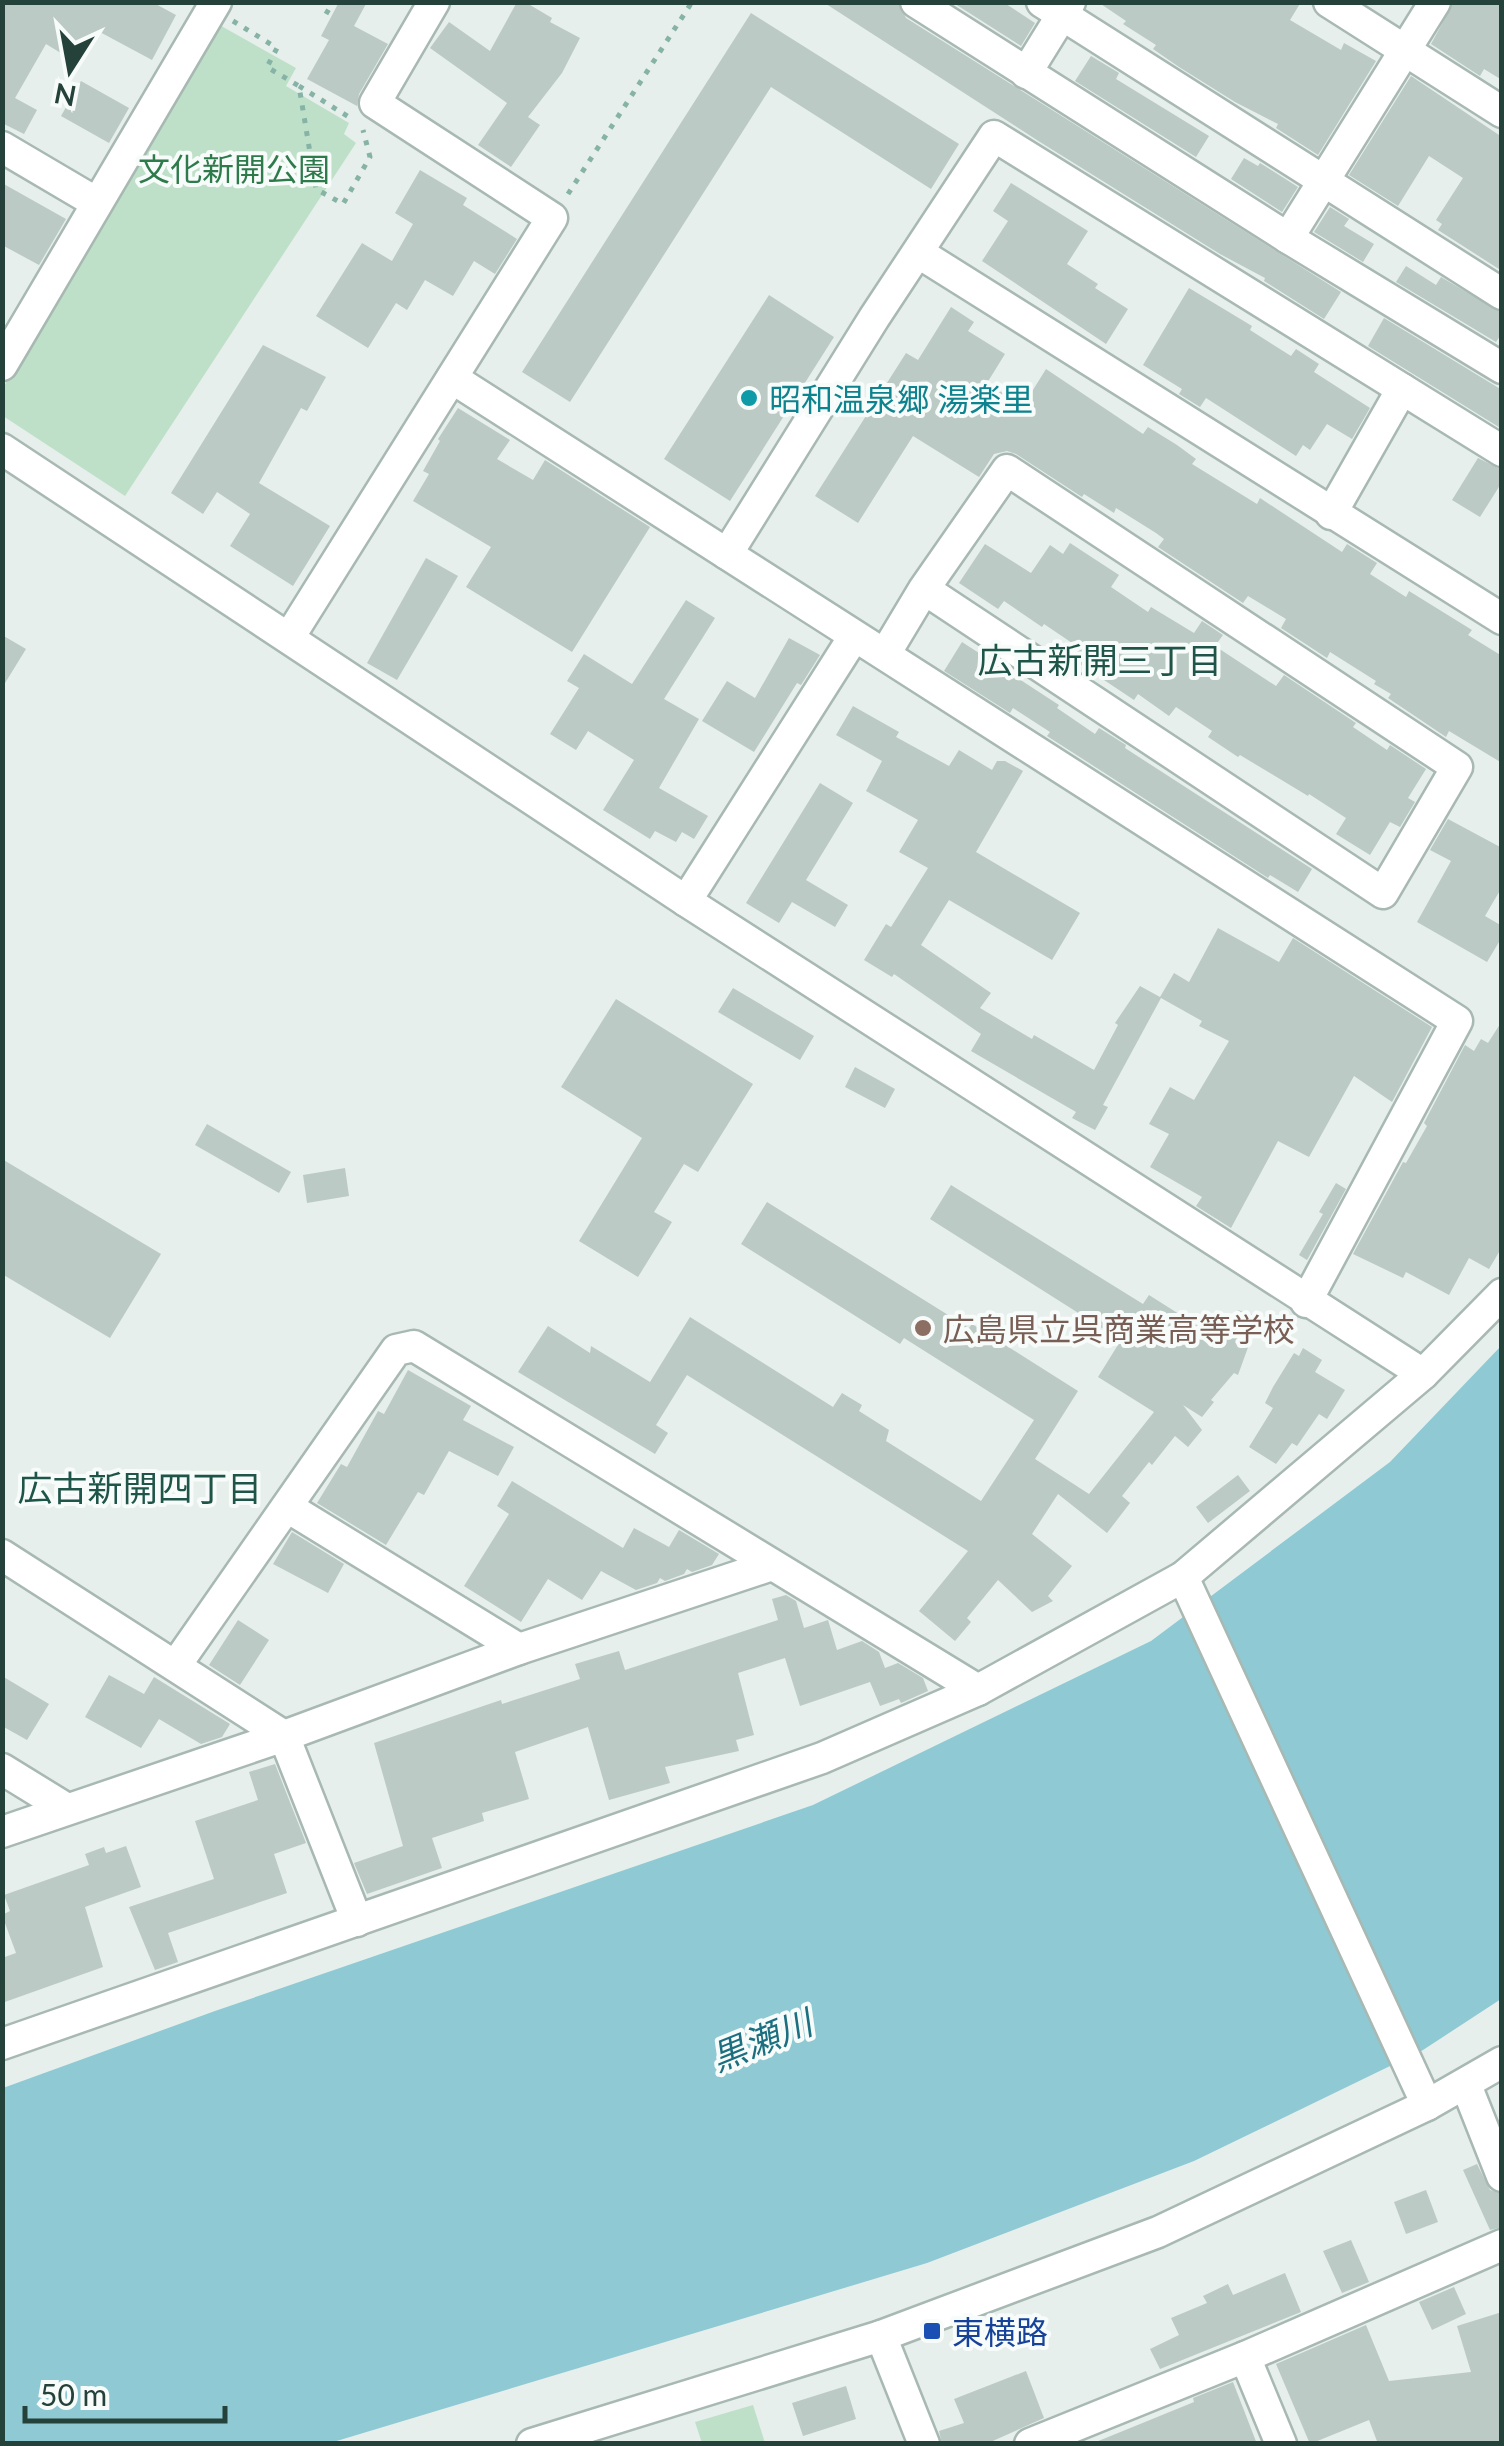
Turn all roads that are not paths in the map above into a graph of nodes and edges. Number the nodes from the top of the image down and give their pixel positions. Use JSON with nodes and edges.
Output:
{"nodes":[{"id":1,"x":434,"y":2,"type":"edge"},
{"id":2,"x":916,"y":2,"type":"edge"},
{"id":3,"x":1330,"y":2,"type":"edge"},
{"id":4,"x":1435,"y":2,"type":"edge"},
{"id":5,"x":209,"y":5,"type":"edge"},
{"id":6,"x":1058,"y":7,"type":"edge"},
{"id":7,"x":1405,"y":50,"type":"junction"},
{"id":8,"x":1026,"y":72,"type":"junction"},
{"id":9,"x":1502,"y":112,"type":"edge"},
{"id":10,"x":2,"y":147,"type":"edge"},
{"id":11,"x":1322,"y":182,"type":"junction"},
{"id":12,"x":97,"y":202,"type":"junction"},
{"id":13,"x":1288,"y":238,"type":"junction"},
{"id":14,"x":918,"y":254,"type":"junction"},
{"id":15,"x":1502,"y":294,"type":"edge"},
{"id":16,"x":1500,"y":363,"type":"edge"},
{"id":17,"x":2,"y":366,"type":"edge"},
{"id":18,"x":452,"y":378,"type":"junction"},
{"id":19,"x":1402,"y":389,"type":"junction"},
{"id":20,"x":2,"y":449,"type":"edge"},
{"id":21,"x":1502,"y":450,"type":"edge"},
{"id":22,"x":1331,"y":514,"type":"junction"},
{"id":23,"x":727,"y":554,"type":"junction"},
{"id":24,"x":924,"y":589,"type":"junction"},
{"id":25,"x":1502,"y":619,"type":"edge"},
{"id":26,"x":290,"y":636,"type":"junction"},
{"id":27,"x":853,"y":638,"type":"junction"},
{"id":28,"x":885,"y":654,"type":"junction"},
{"id":29,"x":686,"y":901,"type":"junction"},
{"id":30,"x":1502,"y":1294,"type":"edge"},
{"id":31,"x":1306,"y":1302,"type":"junction"},
{"id":32,"x":1423,"y":1374,"type":"junction"},
{"id":33,"x":289,"y":1508,"type":"junction"},
{"id":34,"x":2,"y":1555,"type":"edge"},
{"id":35,"x":770,"y":1566,"type":"junction"},
{"id":36,"x":1188,"y":1587,"type":"junction"},
{"id":37,"x":519,"y":1650,"type":"junction"},
{"id":38,"x":176,"y":1666,"type":"junction"},
{"id":39,"x":978,"y":1690,"type":"junction"},
{"id":40,"x":284,"y":1736,"type":"junction"},
{"id":41,"x":2,"y":1769,"type":"edge"},
{"id":42,"x":67,"y":1809,"type":"junction"},
{"id":43,"x":2,"y":1832,"type":"edge"},
{"id":44,"x":358,"y":1921,"type":"junction"},
{"id":45,"x":2,"y":2044,"type":"edge"},
{"id":46,"x":1502,"y":2062,"type":"edge"},
{"id":47,"x":1466,"y":2085,"type":"junction"},
{"id":48,"x":1421,"y":2093,"type":"junction"},
{"id":49,"x":1502,"y":2176,"type":"edge"},
{"id":50,"x":1502,"y":2244,"type":"edge"},
{"id":51,"x":882,"y":2336,"type":"junction"},
{"id":52,"x":1245,"y":2357,"type":"junction"},
{"id":53,"x":532,"y":2444,"type":"edge"},
{"id":54,"x":924,"y":2444,"type":"edge"},
{"id":55,"x":1030,"y":2444,"type":"edge"},
{"id":56,"x":1281,"y":2444,"type":"edge"}],
"edges":[{"from":1,"to":18,"type":"street"},
{"from":2,"to":8,"type":"street"},
{"from":3,"to":7,"type":"street"},
{"from":4,"to":7,"type":"street"},
{"from":5,"to":12,"type":"street"},
{"from":6,"to":8,"type":"street"},
{"from":6,"to":11,"type":"street"},
{"from":7,"to":9,"type":"street"},
{"from":7,"to":11,"type":"street"},
{"from":8,"to":13,"type":"street"},
{"from":10,"to":12,"type":"street"},
{"from":11,"to":13,"type":"street"},
{"from":11,"to":15,"type":"street"},
{"from":12,"to":17,"type":"street"},
{"from":13,"to":16,"type":"street"},
{"from":14,"to":19,"type":"street"},
{"from":14,"to":22,"type":"street"},
{"from":14,"to":23,"type":"street"},
{"from":18,"to":23,"type":"street"},
{"from":18,"to":26,"type":"street"},
{"from":19,"to":21,"type":"street"},
{"from":19,"to":22,"type":"street"},
{"from":20,"to":26,"type":"street"},
{"from":22,"to":25,"type":"street"},
{"from":23,"to":27,"type":"street"},
{"from":24,"to":24,"type":"street"},
{"from":24,"to":28,"type":"street"},
{"from":26,"to":29,"type":"street"},
{"from":27,"to":28,"type":"street"},
{"from":27,"to":29,"type":"street"},
{"from":28,"to":31,"type":"street"},
{"from":29,"to":31,"type":"street"},
{"from":30,"to":32,"type":"street"},
{"from":31,"to":32,"type":"street"},
{"from":32,"to":36,"type":"street"},
{"from":33,"to":35,"type":"street"},
{"from":33,"to":37,"type":"street"},
{"from":33,"to":38,"type":"street"},
{"from":34,"to":38,"type":"street"},
{"from":35,"to":37,"type":"street"},
{"from":35,"to":39,"type":"street"},
{"from":36,"to":39,"type":"street"},
{"from":36,"to":48,"type":"street"},
{"from":37,"to":40,"type":"street"},
{"from":38,"to":40,"type":"street"},
{"from":39,"to":44,"type":"street"},
{"from":40,"to":42,"type":"street"},
{"from":40,"to":44,"type":"street"},
{"from":41,"to":42,"type":"street"},
{"from":42,"to":43,"type":"street"},
{"from":44,"to":45,"type":"street"},
{"from":46,"to":47,"type":"street"},
{"from":47,"to":48,"type":"street"},
{"from":47,"to":49,"type":"street"},
{"from":48,"to":51,"type":"street"},
{"from":50,"to":52,"type":"street"},
{"from":51,"to":53,"type":"street"},
{"from":51,"to":54,"type":"street"},
{"from":52,"to":55,"type":"street"},
{"from":52,"to":56,"type":"street"}]}
